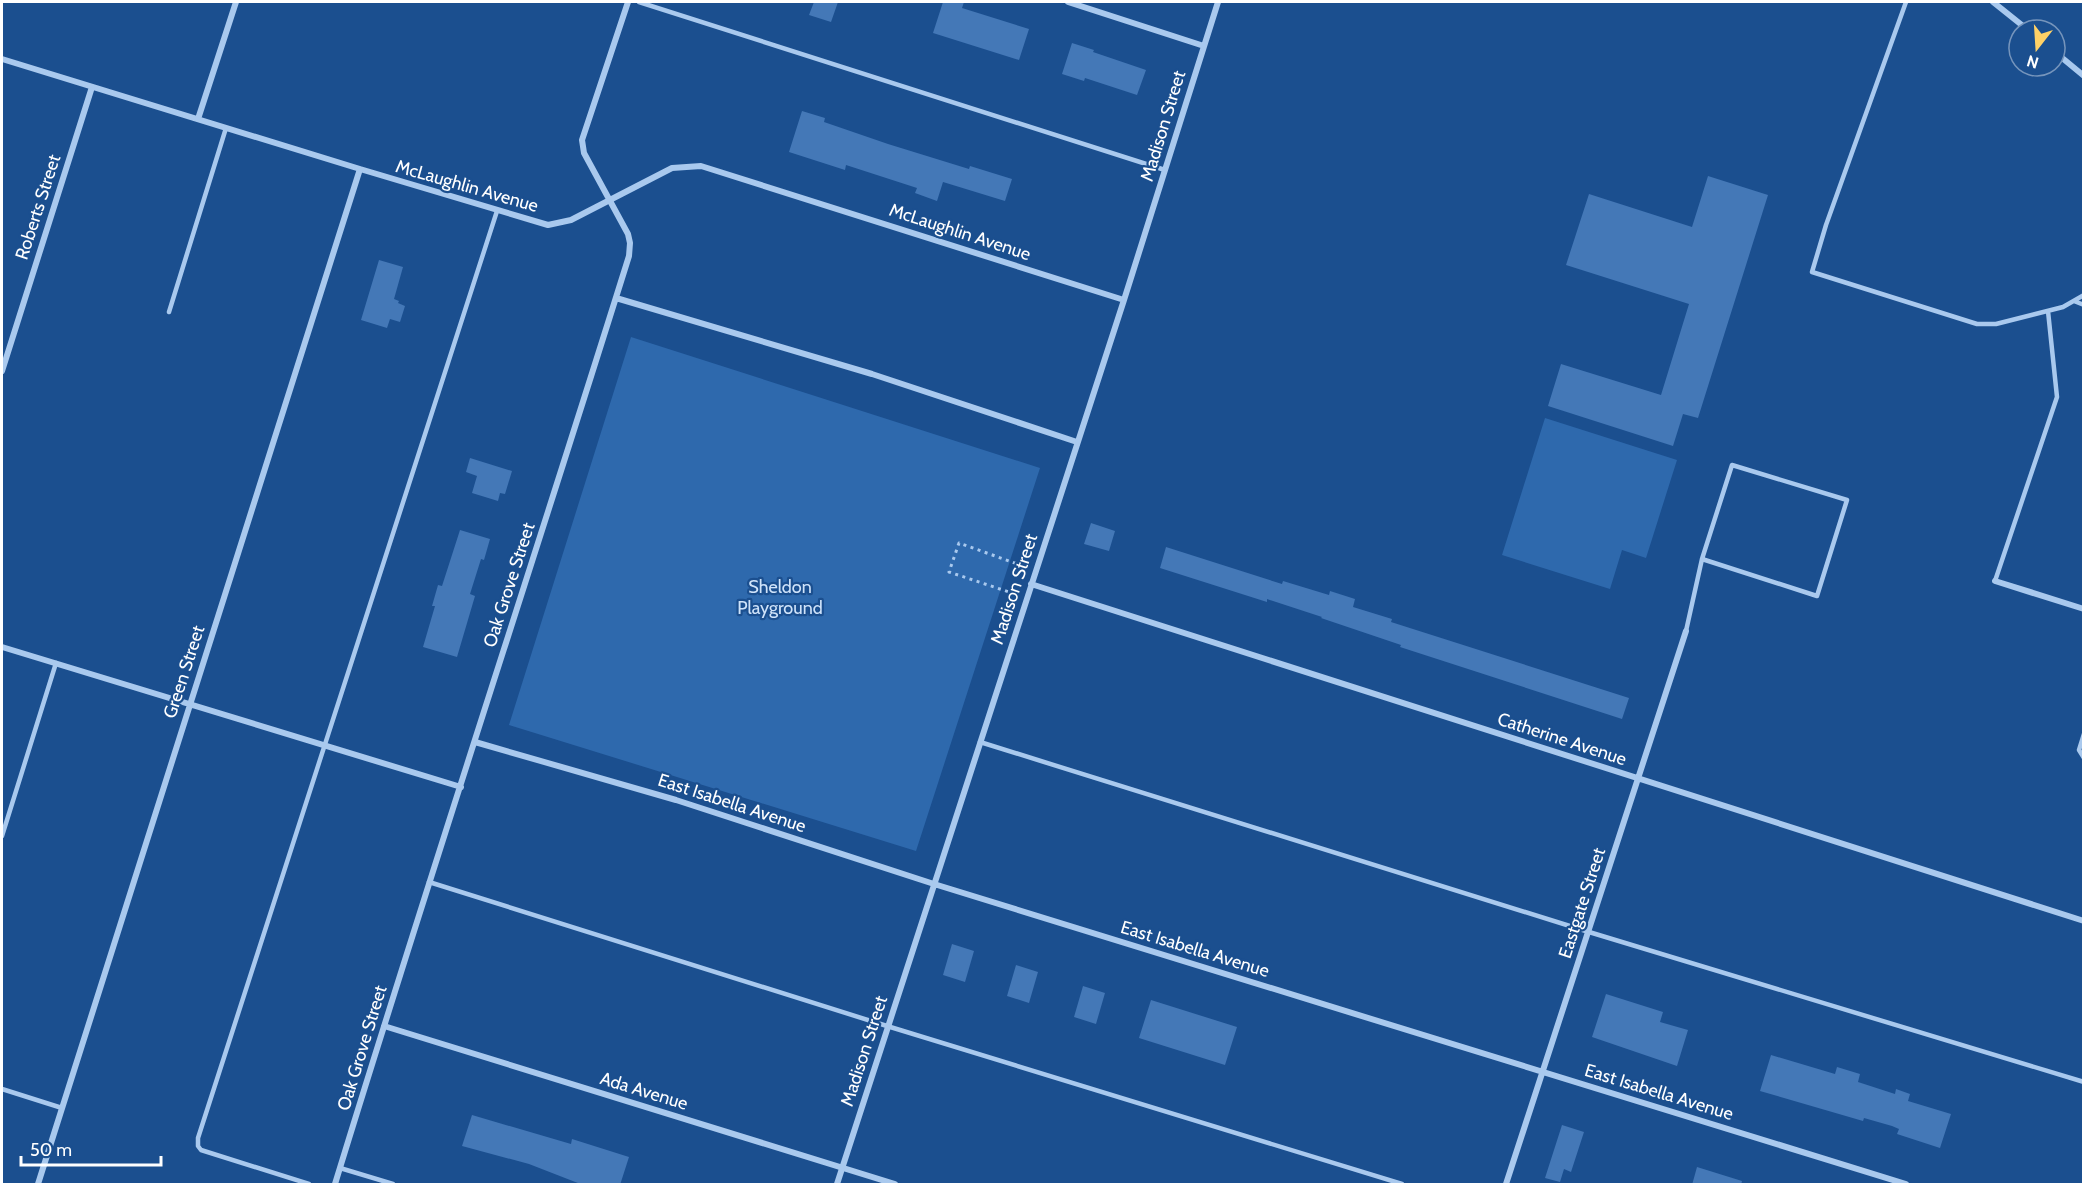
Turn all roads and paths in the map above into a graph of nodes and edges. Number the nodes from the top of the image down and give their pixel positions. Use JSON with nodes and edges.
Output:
{"nodes":[{"id":1,"x":236,"y":2,"type":"edge"},
{"id":2,"x":628,"y":2,"type":"edge"},
{"id":3,"x":639,"y":2,"type":"edge"},
{"id":4,"x":1068,"y":2,"type":"edge"},
{"id":5,"x":1218,"y":2,"type":"edge"},
{"id":6,"x":1906,"y":2,"type":"edge"},
{"id":7,"x":1993,"y":2,"type":"edge"},
{"id":8,"x":2013,"y":18,"type":"edge"},
{"id":9,"x":1204,"y":46,"type":"junction"},
{"id":10,"x":2,"y":59,"type":"edge"},
{"id":11,"x":2067,"y":62,"type":"edge"},
{"id":12,"x":2084,"y":76,"type":"edge"},
{"id":13,"x":92,"y":87,"type":"junction"},
{"id":14,"x":198,"y":119,"type":"junction"},
{"id":15,"x":226,"y":128,"type":"junction"},
{"id":16,"x":360,"y":170,"type":"junction"},
{"id":17,"x":1165,"y":170,"type":"junction"},
{"id":18,"x":608,"y":200,"type":"junction"},
{"id":19,"x":497,"y":211,"type":"junction"},
{"id":20,"x":2084,"y":294,"type":"edge"},
{"id":21,"x":616,"y":298,"type":"junction"},
{"id":22,"x":1124,"y":300,"type":"junction"},
{"id":23,"x":2074,"y":301,"type":"junction"},
{"id":24,"x":2084,"y":305,"type":"edge"},
{"id":25,"x":2048,"y":311,"type":"junction"},
{"id":26,"x":169,"y":312,"type":"dead end"},
{"id":27,"x":2,"y":371,"type":"edge"},
{"id":28,"x":1077,"y":442,"type":"junction"},
{"id":29,"x":1702,"y":559,"type":"junction"},
{"id":30,"x":1023,"y":566,"type":"dead end"},
{"id":31,"x":1995,"y":581,"type":"joint"},
{"id":32,"x":1031,"y":584,"type":"junction"},
{"id":33,"x":1027,"y":598,"type":"junction"},
{"id":34,"x":2084,"y":609,"type":"edge"},
{"id":35,"x":1686,"y":631,"type":"joint"},
{"id":36,"x":2,"y":647,"type":"edge"},
{"id":37,"x":56,"y":663,"type":"junction"},
{"id":38,"x":190,"y":705,"type":"junction"},
{"id":39,"x":2084,"y":734,"type":"edge"},
{"id":40,"x":475,"y":742,"type":"junction"},
{"id":41,"x":980,"y":742,"type":"junction"},
{"id":42,"x":326,"y":746,"type":"junction"},
{"id":43,"x":2084,"y":758,"type":"edge"},
{"id":44,"x":1638,"y":780,"type":"junction"},
{"id":45,"x":461,"y":787,"type":"junction"},
{"id":46,"x":2,"y":836,"type":"edge"},
{"id":47,"x":429,"y":882,"type":"junction"},
{"id":48,"x":934,"y":884,"type":"junction"},
{"id":49,"x":2084,"y":921,"type":"edge"},
{"id":50,"x":1588,"y":932,"type":"junction"},
{"id":51,"x":384,"y":1026,"type":"junction"},
{"id":52,"x":887,"y":1026,"type":"junction"},
{"id":53,"x":1543,"y":1072,"type":"junction"},
{"id":54,"x":2084,"y":1082,"type":"edge"},
{"id":55,"x":2,"y":1089,"type":"edge"},
{"id":56,"x":62,"y":1108,"type":"junction"},
{"id":57,"x":340,"y":1168,"type":"junction"},
{"id":58,"x":842,"y":1168,"type":"junction"},
{"id":59,"x":38,"y":1185,"type":"edge"},
{"id":60,"x":309,"y":1185,"type":"edge"},
{"id":61,"x":335,"y":1185,"type":"edge"},
{"id":62,"x":393,"y":1185,"type":"edge"},
{"id":63,"x":837,"y":1185,"type":"edge"},
{"id":64,"x":895,"y":1185,"type":"edge"},
{"id":65,"x":1402,"y":1185,"type":"edge"},
{"id":66,"x":1506,"y":1185,"type":"edge"},
{"id":67,"x":1906,"y":1185,"type":"edge"}],
"edges":[{"from":1,"to":14,"type":"street"},
{"from":2,"to":18,"type":"street","name":"Oak Grove Street"},
{"from":3,"to":17,"type":"lane"},
{"from":4,"to":9,"type":"street"},
{"from":5,"to":9,"type":"street","name":"Madison Street"},
{"from":6,"to":25,"type":"lane"},
{"from":7,"to":8,"type":"street"},
{"from":9,"to":17,"type":"street","name":"Madison Street"},
{"from":10,"to":13,"type":"street","name":"McLaughlin Avenue"},
{"from":11,"to":12,"type":"street"},
{"from":13,"to":14,"type":"street","name":"McLaughlin Avenue"},
{"from":13,"to":27,"type":"street","name":"Roberts Street"},
{"from":14,"to":15,"type":"street","name":"McLaughlin Avenue"},
{"from":15,"to":16,"type":"street","name":"McLaughlin Avenue"},
{"from":15,"to":26,"type":"lane"},
{"from":16,"to":19,"type":"street","name":"McLaughlin Avenue"},
{"from":16,"to":38,"type":"street","name":"Green Street"},
{"from":17,"to":22,"type":"street","name":"Madison Street"},
{"from":18,"to":19,"type":"street","name":"McLaughlin Avenue"},
{"from":18,"to":21,"type":"street","name":"Oak Grove Street"},
{"from":18,"to":22,"type":"street","name":"McLaughlin Avenue"},
{"from":19,"to":42,"type":"lane"},
{"from":20,"to":23,"type":"lane"},
{"from":21,"to":28,"type":"street"},
{"from":21,"to":40,"type":"street","name":"Oak Grove Street"},
{"from":22,"to":28,"type":"street","name":"Madison Street"},
{"from":23,"to":24,"type":"lane"},
{"from":23,"to":25,"type":"lane"},
{"from":25,"to":31,"type":"lane"},
{"from":28,"to":32,"type":"street","name":"Madison Street"},
{"from":29,"to":29,"type":"lane"},
{"from":29,"to":35,"type":"lane"},
{"from":30,"to":33,"type":"path"},
{"from":31,"to":34,"type":"street"},
{"from":32,"to":33,"type":"street","name":"Madison Street"},
{"from":32,"to":44,"type":"street","name":"Catherine Avenue"},
{"from":33,"to":41,"type":"street","name":"Madison Street"},
{"from":35,"to":44,"type":"street","name":"Eastgate Street"},
{"from":36,"to":37,"type":"street"},
{"from":37,"to":38,"type":"street"},
{"from":37,"to":46,"type":"lane"},
{"from":38,"to":42,"type":"street"},
{"from":38,"to":56,"type":"street","name":"Green Street"},
{"from":39,"to":43,"type":"lane"},
{"from":40,"to":45,"type":"street","name":"Oak Grove Street"},
{"from":40,"to":48,"type":"street","name":"East Isabella Avenue"},
{"from":41,"to":48,"type":"street","name":"Madison Street"},
{"from":41,"to":50,"type":"lane"},
{"from":42,"to":45,"type":"street"},
{"from":42,"to":60,"type":"lane"},
{"from":44,"to":49,"type":"street","name":"Catherine Avenue"},
{"from":44,"to":50,"type":"street","name":"Eastgate Street"},
{"from":45,"to":47,"type":"street","name":"Oak Grove Street"},
{"from":47,"to":51,"type":"street","name":"Oak Grove Street"},
{"from":47,"to":52,"type":"lane"},
{"from":48,"to":52,"type":"street","name":"Madison Street"},
{"from":48,"to":53,"type":"street","name":"East Isabella Avenue"},
{"from":50,"to":53,"type":"street","name":"Eastgate Street"},
{"from":50,"to":54,"type":"lane"},
{"from":51,"to":57,"type":"street","name":"Oak Grove Street"},
{"from":51,"to":58,"type":"street","name":"Ada Avenue"},
{"from":52,"to":58,"type":"street","name":"Madison Street"},
{"from":52,"to":65,"type":"lane"},
{"from":53,"to":66,"type":"street","name":"Eastgate Street"},
{"from":53,"to":67,"type":"street","name":"East Isabella Avenue"},
{"from":55,"to":56,"type":"lane"},
{"from":56,"to":59,"type":"street","name":"Green Street"},
{"from":57,"to":61,"type":"street","name":"Oak Grove Street"},
{"from":57,"to":62,"type":"lane"},
{"from":58,"to":63,"type":"street","name":"Madison Street"},
{"from":58,"to":64,"type":"street","name":"Ada Avenue"}]}
